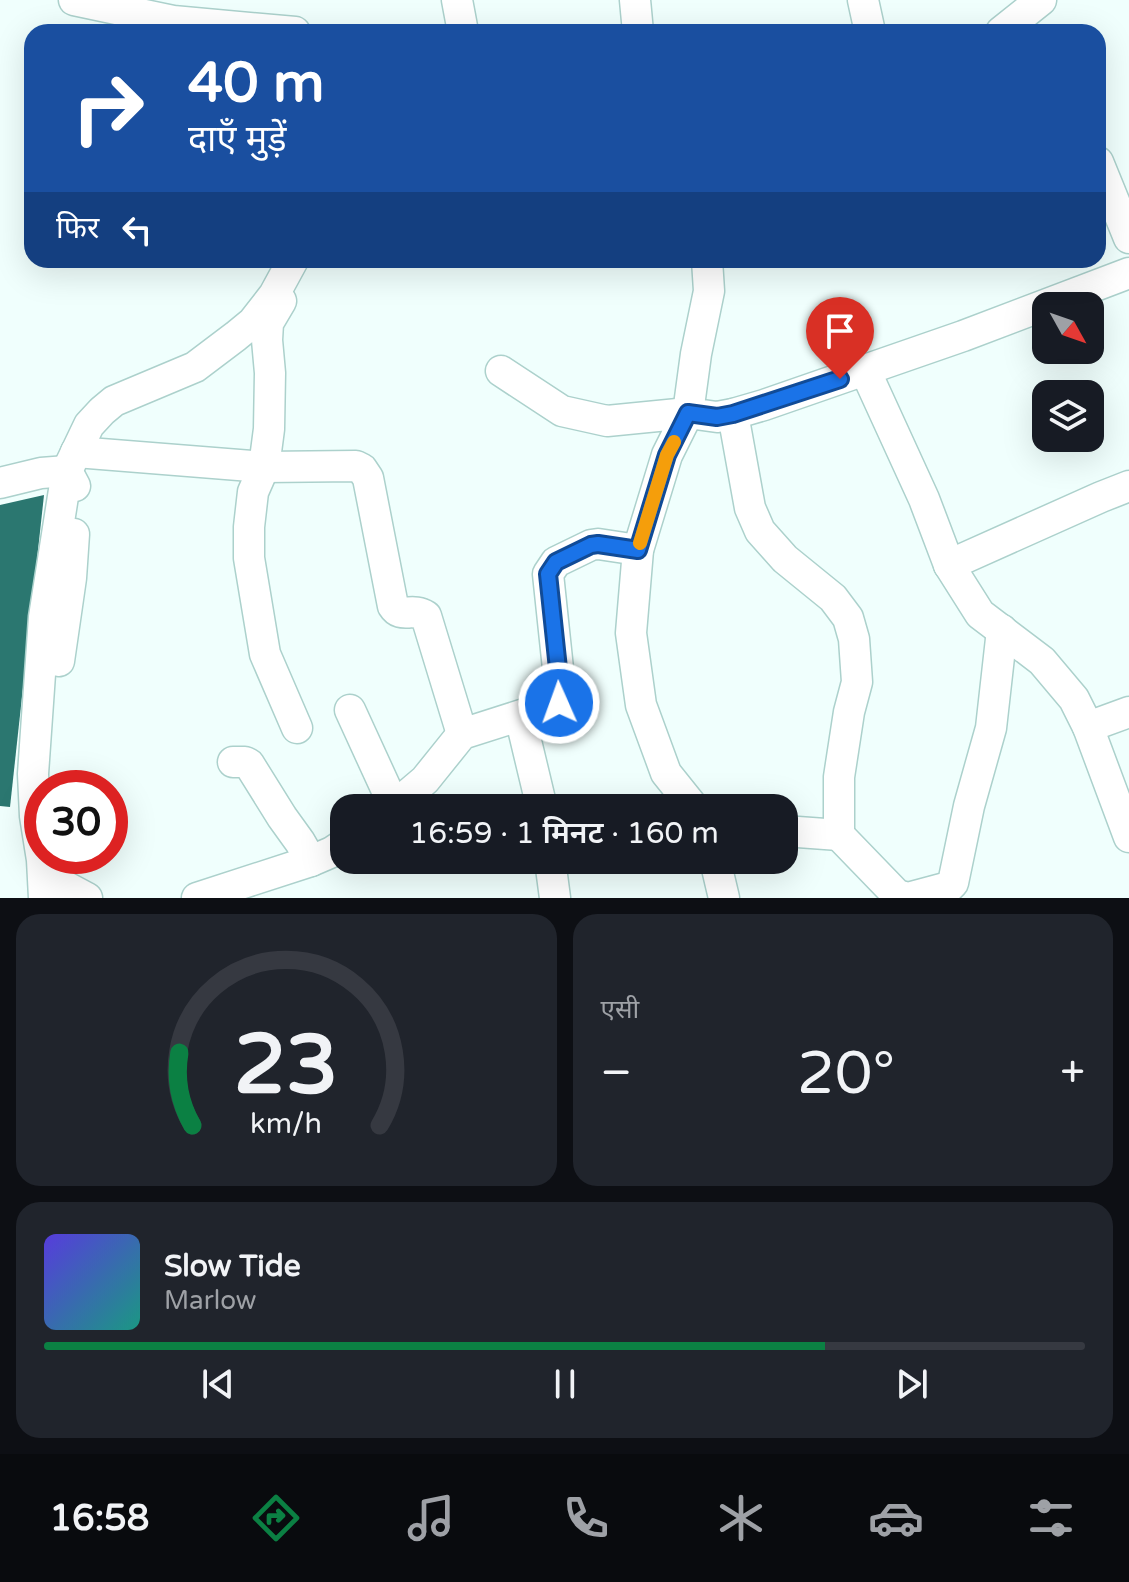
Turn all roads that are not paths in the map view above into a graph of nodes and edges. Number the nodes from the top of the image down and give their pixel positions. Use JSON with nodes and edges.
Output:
{"nodes":[{"id":1,"x":74,"y":0,"type":"edge"},
{"id":2,"x":457,"y":0,"type":"edge"},
{"id":3,"x":635,"y":0,"type":"edge"},
{"id":4,"x":863,"y":0,"type":"edge"},
{"id":5,"x":141,"y":7,"type":"edge"},
{"id":6,"x":1038,"y":10,"type":"edge"},
{"id":7,"x":206,"y":24,"type":"edge"},
{"id":8,"x":462,"y":24,"type":"edge"},
{"id":9,"x":637,"y":24,"type":"edge"},
{"id":10,"x":868,"y":24,"type":"edge"},
{"id":11,"x":1014,"y":24,"type":"edge"},
{"id":12,"x":1106,"y":182,"type":"edge"},
{"id":13,"x":1129,"y":238,"type":"edge"},
{"id":14,"x":289,"y":268,"type":"edge"},
{"id":15,"x":300,"y":268,"type":"edge"},
{"id":16,"x":708,"y":268,"type":"edge"},
{"id":17,"x":1129,"y":273,"type":"edge"},
{"id":18,"x":865,"y":370,"type":"junction"},
{"id":19,"x":501,"y":371,"type":"dead end"},
{"id":20,"x":688,"y":413,"type":"junction"},
{"id":21,"x":733,"y":414,"type":"junction"},
{"id":22,"x":72,"y":462,"type":"junction"},
{"id":23,"x":264,"y":467,"type":"junction"},
{"id":24,"x":0,"y":483,"type":"edge"},
{"id":25,"x":1129,"y":486,"type":"edge"},
{"id":26,"x":638,"y":550,"type":"junction"},
{"id":27,"x":949,"y":565,"type":"junction"},
{"id":28,"x":1002,"y":630,"type":"junction"},
{"id":29,"x":350,"y":710,"type":"dead end"},
{"id":30,"x":1129,"y":712,"type":"edge"},
{"id":31,"x":520,"y":716,"type":"junction"},
{"id":32,"x":1088,"y":727,"type":"junction"},
{"id":33,"x":297,"y":728,"type":"dead end"},
{"id":34,"x":462,"y":734,"type":"junction"},
{"id":35,"x":233,"y":762,"type":"dead end"},
{"id":36,"x":48,"y":770,"type":"edge"},
{"id":37,"x":387,"y":794,"type":"edge"},
{"id":38,"x":408,"y":794,"type":"edge"},
{"id":39,"x":539,"y":794,"type":"edge"},
{"id":40,"x":683,"y":794,"type":"edge"},
{"id":41,"x":798,"y":832,"type":"edge"},
{"id":42,"x":839,"y":835,"type":"junction"},
{"id":43,"x":1129,"y":837,"type":"edge"},
{"id":44,"x":330,"y":853,"type":"edge"},
{"id":45,"x":311,"y":861,"type":"junction"},
{"id":46,"x":552,"y":874,"type":"edge"},
{"id":47,"x":718,"y":874,"type":"edge"},
{"id":48,"x":53,"y":883,"type":"edge"},
{"id":49,"x":87,"y":898,"type":"edge"},
{"id":50,"x":197,"y":898,"type":"edge"},
{"id":51,"x":555,"y":898,"type":"edge"},
{"id":52,"x":724,"y":898,"type":"edge"}],
"edges":[{"from":1,"to":5,"type":"street"},
{"from":2,"to":8,"type":"street"},
{"from":3,"to":9,"type":"street"},
{"from":4,"to":10,"type":"street"},
{"from":5,"to":7,"type":"street"},
{"from":6,"to":11,"type":"street"},
{"from":12,"to":13,"type":"street"},
{"from":14,"to":22,"type":"street"},
{"from":15,"to":23,"type":"street"},
{"from":16,"to":20,"type":"street"},
{"from":17,"to":18,"type":"street"},
{"from":18,"to":21,"type":"street"},
{"from":18,"to":27,"type":"street"},
{"from":19,"to":20,"type":"street"},
{"from":20,"to":21,"type":"street"},
{"from":20,"to":26,"type":"street"},
{"from":21,"to":42,"type":"street"},
{"from":22,"to":23,"type":"street"},
{"from":22,"to":24,"type":"street"},
{"from":22,"to":36,"type":"street"},
{"from":22,"to":48,"type":"street"},
{"from":23,"to":33,"type":"street"},
{"from":23,"to":34,"type":"street"},
{"from":25,"to":27,"type":"street"},
{"from":26,"to":31,"type":"street"},
{"from":26,"to":40,"type":"street"},
{"from":27,"to":28,"type":"street"},
{"from":28,"to":32,"type":"street"},
{"from":28,"to":42,"type":"street"},
{"from":29,"to":37,"type":"street"},
{"from":30,"to":32,"type":"street"},
{"from":31,"to":34,"type":"street"},
{"from":31,"to":39,"type":"street"},
{"from":32,"to":43,"type":"street"},
{"from":34,"to":38,"type":"street"},
{"from":35,"to":45,"type":"street"},
{"from":41,"to":42,"type":"street"},
{"from":44,"to":45,"type":"street"},
{"from":45,"to":50,"type":"street"},
{"from":46,"to":51,"type":"street"},
{"from":47,"to":52,"type":"street"},
{"from":48,"to":49,"type":"street"}]}
